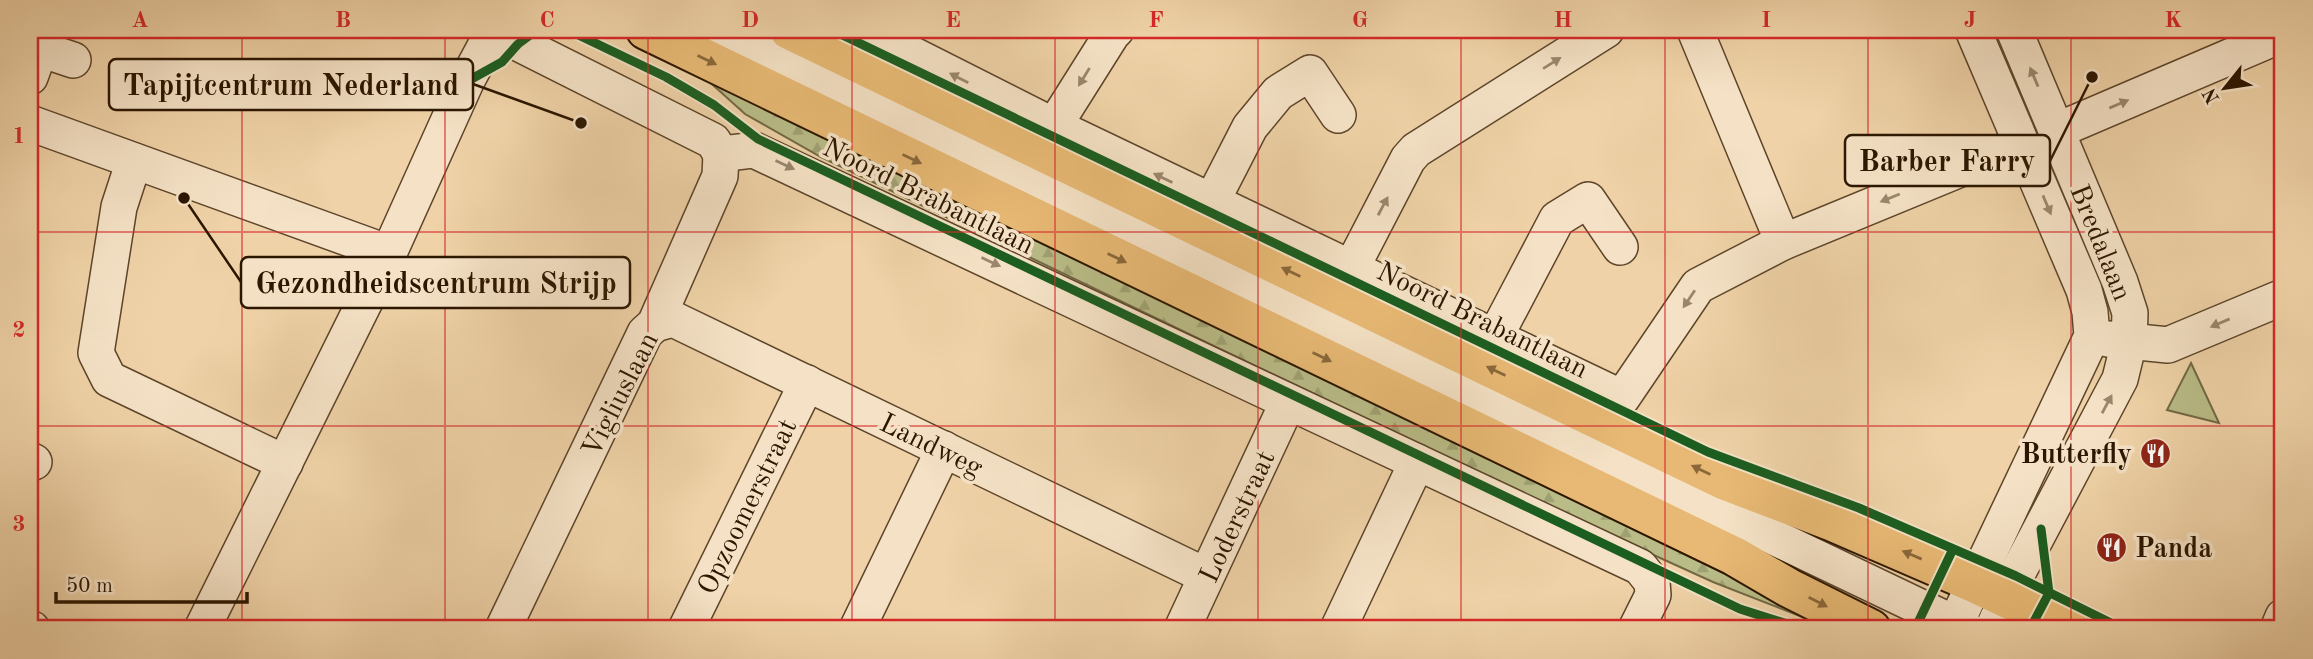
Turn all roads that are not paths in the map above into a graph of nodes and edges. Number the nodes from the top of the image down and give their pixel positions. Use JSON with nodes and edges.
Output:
{"nodes":[{"id":1,"x":494,"y":30,"type":"edge"},
{"id":2,"x":646,"y":30,"type":"edge"},
{"id":3,"x":721,"y":30,"type":"edge"},
{"id":4,"x":789,"y":30,"type":"edge"},
{"id":5,"x":864,"y":30,"type":"edge"},
{"id":6,"x":1116,"y":30,"type":"edge"},
{"id":7,"x":1606,"y":30,"type":"edge"},
{"id":8,"x":1695,"y":30,"type":"edge"},
{"id":9,"x":1973,"y":30,"type":"edge"},
{"id":10,"x":2014,"y":30,"type":"edge"},
{"id":11,"x":2283,"y":34,"type":"edge"},
{"id":12,"x":39,"y":52,"type":"edge"},
{"id":13,"x":73,"y":60,"type":"dead end"},
{"id":14,"x":1338,"y":115,"type":"dead end"},
{"id":15,"x":30,"y":123,"type":"edge"},
{"id":16,"x":1054,"y":126,"type":"junction"},
{"id":17,"x":2056,"y":131,"type":"junction"},
{"id":18,"x":2021,"y":144,"type":"junction"},
{"id":19,"x":721,"y":154,"type":"junction"},
{"id":20,"x":134,"y":161,"type":"junction"},
{"id":21,"x":1212,"y":201,"type":"junction"},
{"id":22,"x":1783,"y":242,"type":"junction"},
{"id":23,"x":1620,"y":247,"type":"dead end"},
{"id":24,"x":389,"y":253,"type":"junction"},
{"id":25,"x":1352,"y":267,"type":"junction"},
{"id":26,"x":2283,"y":297,"type":"edge"},
{"id":27,"x":655,"y":324,"type":"junction"},
{"id":28,"x":2092,"y":336,"type":"junction"},
{"id":29,"x":1495,"y":337,"type":"junction"},
{"id":30,"x":2129,"y":342,"type":"junction"},
{"id":31,"x":807,"y":383,"type":"junction"},
{"id":32,"x":1288,"y":401,"type":"junction"},
{"id":33,"x":944,"y":450,"type":"junction"},
{"id":34,"x":1417,"y":462,"type":"junction"},
{"id":35,"x":285,"y":463,"type":"junction"},
{"id":36,"x":1203,"y":581,"type":"junction"},
{"id":37,"x":1991,"y":603,"type":"edge"},
{"id":38,"x":2283,"y":617,"type":"edge"},
{"id":39,"x":1958,"y":628,"type":"edge"},
{"id":40,"x":202,"y":629,"type":"edge"},
{"id":41,"x":503,"y":629,"type":"edge"},
{"id":42,"x":685,"y":629,"type":"edge"},
{"id":43,"x":857,"y":629,"type":"edge"},
{"id":44,"x":1182,"y":629,"type":"edge"},
{"id":45,"x":1338,"y":629,"type":"edge"},
{"id":46,"x":1636,"y":629,"type":"edge"},
{"id":47,"x":1871,"y":629,"type":"edge"},
{"id":48,"x":2072,"y":629,"type":"edge"},
{"id":49,"x":2278,"y":629,"type":"edge"}],
"edges":[{"from":1,"to":19,"type":"street"},
{"from":1,"to":24,"type":"street"},
{"from":2,"to":47,"type":"main road","name":"Noord Brabantlaan","one_way":true},
{"from":3,"to":39,"type":"street","name":"Noord Brabantlaan"},
{"from":37,"to":4,"type":"main road","name":"Noord Brabantlaan","one_way":true},
{"from":16,"to":5,"type":"street","name":"Noord Brabantlaan","one_way":true},
{"from":6,"to":16,"type":"street","one_way":true},
{"from":25,"to":7,"type":"street","one_way":true},
{"from":8,"to":22,"type":"street"},
{"from":9,"to":18,"type":"street","name":"Bredalaan"},
{"from":17,"to":10,"type":"street","name":"Bredalaan","one_way":true},
{"from":17,"to":11,"type":"street","one_way":true},
{"from":12,"to":13,"type":"street"},
{"from":14,"to":21,"type":"street"},
{"from":15,"to":20,"type":"street"},
{"from":21,"to":16,"type":"street","name":"Noord Brabantlaan","one_way":true},
{"from":17,"to":30,"type":"street","name":"Bredalaan"},
{"from":18,"to":22,"type":"street","one_way":true},
{"from":18,"to":28,"type":"street","name":"Bredalaan","one_way":true},
{"from":19,"to":27,"type":"street","name":"Vigliuslaan"},
{"from":19,"to":32,"type":"street","name":"Noord Brabantlaan","one_way":true},
{"from":20,"to":24,"type":"street"},
{"from":20,"to":35,"type":"street"},
{"from":21,"to":25,"type":"street","name":"Noord Brabantlaan"},
{"from":22,"to":29,"type":"street","name":"Noord Brabantlaan","one_way":true},
{"from":23,"to":29,"type":"street","name":"Noord Brabantlaan"},
{"from":24,"to":35,"type":"street"},
{"from":25,"to":29,"type":"street","name":"Noord Brabantlaan"},
{"from":26,"to":30,"type":"street","one_way":true},
{"from":27,"to":31,"type":"street","name":"Landweg"},
{"from":27,"to":41,"type":"street","name":"Vigliuslaan"},
{"from":28,"to":30,"type":"street"},
{"from":28,"to":37,"type":"street","name":"Bredalaan"},
{"from":37,"to":30,"type":"street","name":"Bredalaan","one_way":true},
{"from":31,"to":33,"type":"street","name":"Landweg"},
{"from":31,"to":42,"type":"street","name":"Opzoomerstraat"},
{"from":32,"to":34,"type":"street","name":"Noord Brabantlaan"},
{"from":32,"to":36,"type":"street","name":"Loderstraat"},
{"from":33,"to":36,"type":"street","name":"Landweg"},
{"from":33,"to":43,"type":"street"},
{"from":34,"to":45,"type":"street"},
{"from":34,"to":46,"type":"street","name":"Noord Brabantlaan"},
{"from":35,"to":40,"type":"street"},
{"from":36,"to":44,"type":"street","name":"Loderstraat"},
{"from":37,"to":39,"type":"street"},
{"from":37,"to":48,"type":"main road","name":"Noord Brabantlaan"},
{"from":38,"to":49,"type":"street"}]}
